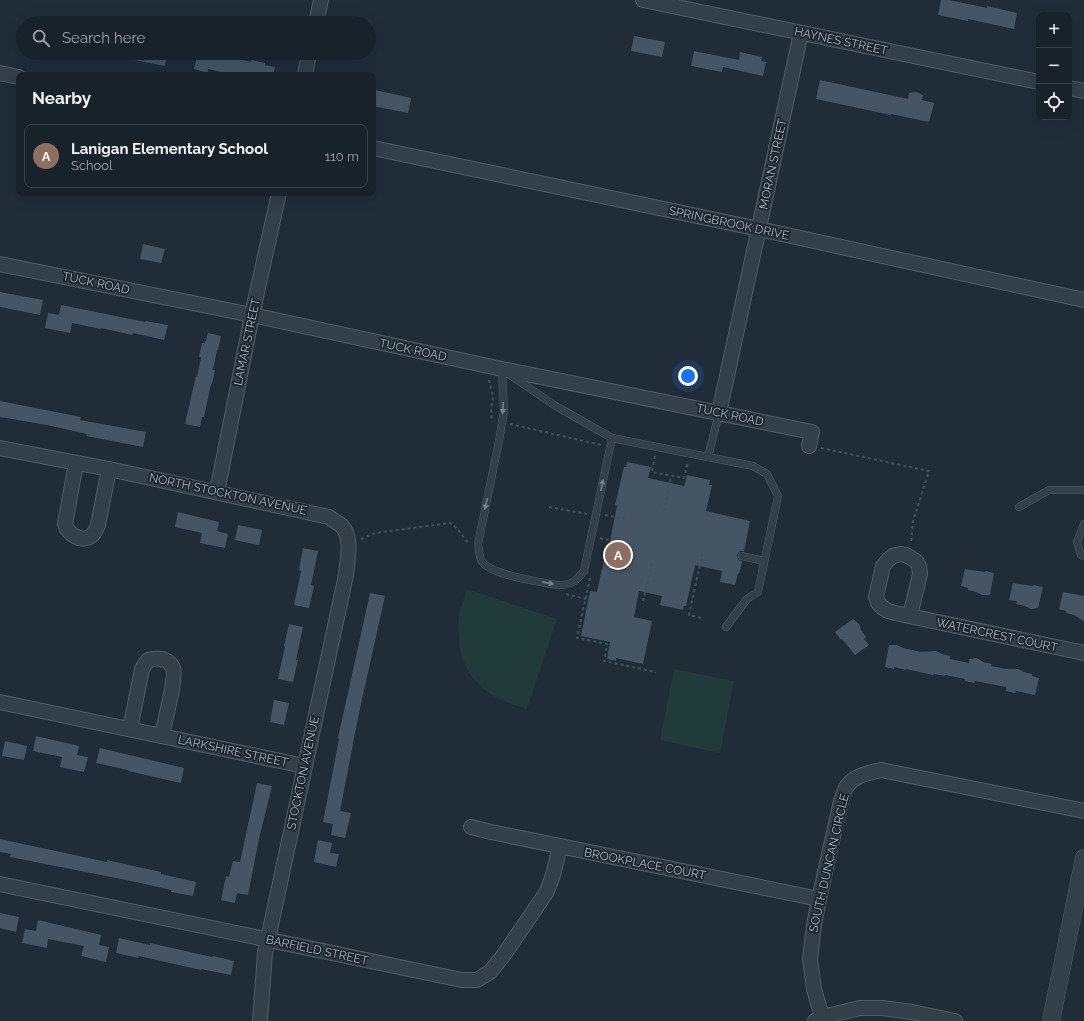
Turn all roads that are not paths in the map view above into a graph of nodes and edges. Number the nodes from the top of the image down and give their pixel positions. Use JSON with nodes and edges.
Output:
{"nodes":[{"id":1,"x":321,"y":0,"type":"edge"},
{"id":2,"x":643,"y":0,"type":"edge"},
{"id":3,"x":318,"y":16,"type":"edge"},
{"id":4,"x":801,"y":33,"type":"junction"},
{"id":5,"x":308,"y":60,"type":"edge"},
{"id":6,"x":306,"y":72,"type":"edge"},
{"id":7,"x":0,"y":73,"type":"edge"},
{"id":8,"x":16,"y":76,"type":"edge"},
{"id":9,"x":1036,"y":81,"type":"edge"},
{"id":10,"x":1072,"y":89,"type":"edge"},
{"id":11,"x":1084,"y":91,"type":"edge"},
{"id":12,"x":376,"y":149,"type":"edge"},
{"id":13,"x":278,"y":196,"type":"edge"},
{"id":14,"x":759,"y":229,"type":"junction"},
{"id":15,"x":0,"y":264,"type":"edge"},
{"id":16,"x":1084,"y":300,"type":"edge"},
{"id":17,"x":252,"y":315,"type":"junction"},
{"id":18,"x":502,"y":369,"type":"junction"},
{"id":19,"x":719,"y":413,"type":"junction"},
{"id":20,"x":612,"y":438,"type":"junction"},
{"id":21,"x":809,"y":446,"type":"road end"},
{"id":22,"x":0,"y":448,"type":"edge"},
{"id":23,"x":708,"y":457,"type":"junction"},
{"id":24,"x":76,"y":463,"type":"junction"},
{"id":25,"x":109,"y":469,"type":"junction"},
{"id":26,"x":1084,"y":490,"type":"edge"},
{"id":27,"x":217,"y":492,"type":"junction"},
{"id":28,"x":1018,"y":507,"type":"dead end"},
{"id":29,"x":1084,"y":524,"type":"edge"},
{"id":30,"x":343,"y":528,"type":"joint"},
{"id":31,"x":742,"y":556,"type":"dead end"},
{"id":32,"x":1084,"y":556,"type":"edge"},
{"id":33,"x":764,"y":560,"type":"junction"},
{"id":34,"x":910,"y":616,"type":"junction"},
{"id":35,"x":726,"y":627,"type":"dead end"},
{"id":36,"x":1084,"y":653,"type":"edge"},
{"id":37,"x":0,"y":702,"type":"edge"},
{"id":38,"x":130,"y":729,"type":"junction"},
{"id":39,"x":162,"y":736,"type":"junction"},
{"id":40,"x":304,"y":766,"type":"junction"},
{"id":41,"x":1084,"y":811,"type":"edge"},
{"id":42,"x":472,"y":827,"type":"dead end"},
{"id":43,"x":559,"y":846,"type":"junction"},
{"id":44,"x":1084,"y":858,"type":"edge"},
{"id":45,"x":0,"y":884,"type":"edge"},
{"id":46,"x":819,"y":899,"type":"junction"},
{"id":47,"x":268,"y":940,"type":"junction"},
{"id":48,"x":818,"y":1019,"type":"edge"},
{"id":49,"x":260,"y":1021,"type":"edge"},
{"id":50,"x":955,"y":1021,"type":"edge"},
{"id":51,"x":1051,"y":1021,"type":"edge"}],
"edges":[{"from":1,"to":3,"type":"street"},
{"from":2,"to":4,"type":"street","name":"HAYNES STREET"},
{"from":4,"to":9,"type":"street","name":"HAYNES STREET"},
{"from":4,"to":14,"type":"street","name":"MORAN STREET"},
{"from":5,"to":6,"type":"street"},
{"from":7,"to":8,"type":"street"},
{"from":10,"to":11,"type":"street"},
{"from":12,"to":14,"type":"street","name":"SPRINGBROOK DRIVE"},
{"from":13,"to":17,"type":"street","name":"LAMAR STREET"},
{"from":14,"to":16,"type":"street","name":"SPRINGBROOK DRIVE"},
{"from":14,"to":19,"type":"street","name":"MORAN STREET"},
{"from":15,"to":17,"type":"street","name":"TUCK ROAD"},
{"from":17,"to":18,"type":"street","name":"TUCK ROAD"},
{"from":17,"to":27,"type":"street","name":"LAMAR STREET"},
{"from":18,"to":19,"type":"street","name":"TUCK ROAD"},
{"from":18,"to":20,"type":"lane"},
{"from":18,"to":20,"type":"lane","one_way":true},
{"from":19,"to":21,"type":"street","name":"TUCK ROAD"},
{"from":19,"to":23,"type":"lane"},
{"from":20,"to":23,"type":"lane"},
{"from":22,"to":24,"type":"street","name":"NORTH STOCKTON AVENUE"},
{"from":23,"to":33,"type":"lane"},
{"from":24,"to":25,"type":"street","name":"NORTH STOCKTON AVENUE"},
{"from":24,"to":25,"type":"street"},
{"from":25,"to":27,"type":"street","name":"NORTH STOCKTON AVENUE"},
{"from":26,"to":28,"type":"lane"},
{"from":27,"to":30,"type":"street","name":"NORTH STOCKTON AVENUE"},
{"from":29,"to":32,"type":"lane"},
{"from":30,"to":40,"type":"street","name":"STOCKTON AVENUE"},
{"from":31,"to":33,"type":"lane"},
{"from":33,"to":35,"type":"lane"},
{"from":34,"to":34,"type":"street","name":"WATERCREST COURT"},
{"from":34,"to":36,"type":"street","name":"WATERCREST COURT"},
{"from":37,"to":38,"type":"street","name":"LARKSHIRE STREET"},
{"from":38,"to":39,"type":"street","name":"LARKSHIRE STREET"},
{"from":38,"to":39,"type":"street","name":"LARKSHIRE STREET"},
{"from":39,"to":40,"type":"street","name":"LARKSHIRE STREET"},
{"from":40,"to":47,"type":"street","name":"STOCKTON AVENUE"},
{"from":41,"to":46,"type":"street","name":"SOUTH DUNCAN CIRCLE"},
{"from":42,"to":43,"type":"street","name":"BROOKPLACE COURT"},
{"from":43,"to":46,"type":"street","name":"BROOKPLACE COURT"},
{"from":43,"to":47,"type":"street","name":"BARFIELD STREET"},
{"from":44,"to":51,"type":"street"},
{"from":45,"to":47,"type":"street","name":"BARFIELD STREET"},
{"from":46,"to":48,"type":"street","name":"SOUTH DUNCAN CIRCLE"},
{"from":47,"to":49,"type":"street","name":"STOCKTON AVENUE"},
{"from":48,"to":50,"type":"street"}]}
